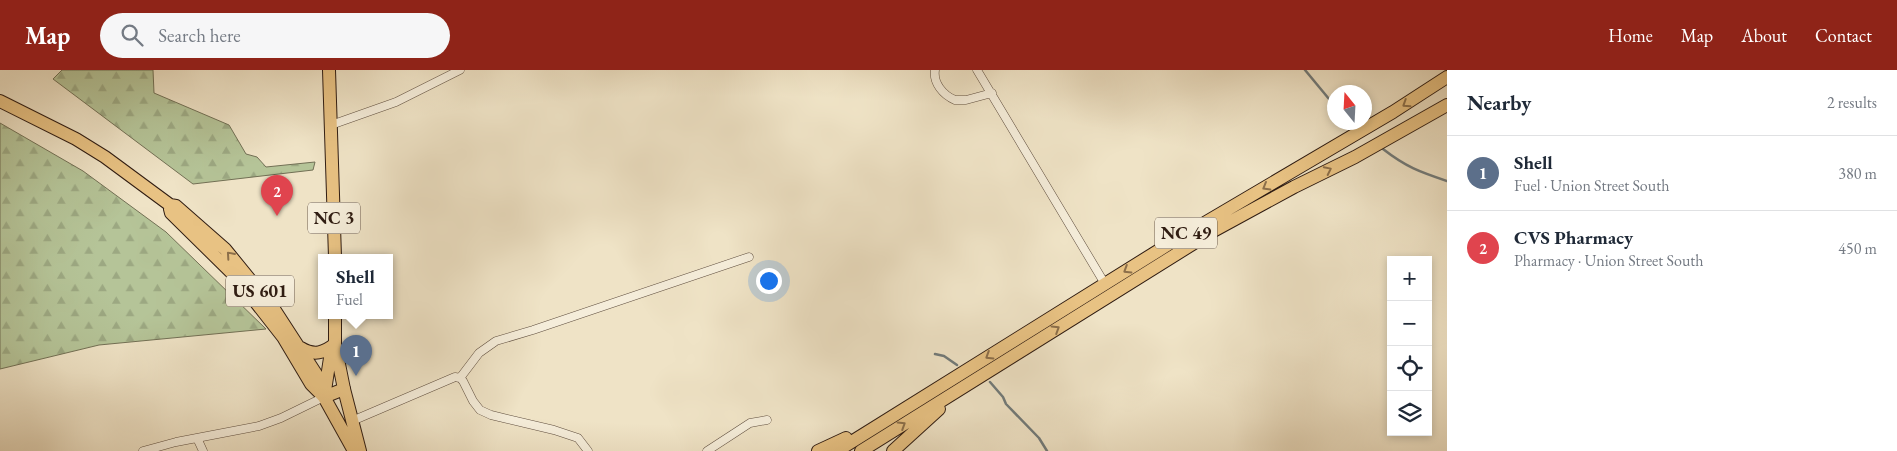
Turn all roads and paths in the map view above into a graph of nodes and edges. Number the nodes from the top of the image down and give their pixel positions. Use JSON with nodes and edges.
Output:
{"nodes":[{"id":1,"x":329,"y":70,"type":"edge"},
{"id":2,"x":460,"y":70,"type":"edge"},
{"id":3,"x":935,"y":70,"type":"edge"},
{"id":4,"x":977,"y":70,"type":"edge"},
{"id":5,"x":1447,"y":77,"type":"edge"},
{"id":6,"x":992,"y":93,"type":"junction"},
{"id":7,"x":0,"y":102,"type":"edge"},
{"id":8,"x":1447,"y":105,"type":"edge"},
{"id":9,"x":331,"y":125,"type":"junction"},
{"id":10,"x":170,"y":205,"type":"junction"},
{"id":11,"x":335,"y":254,"type":"edge"},
{"id":12,"x":748,"y":257,"type":"dead end"},
{"id":13,"x":1104,"y":284,"type":"junction"},
{"id":14,"x":335,"y":319,"type":"edge"},
{"id":15,"x":335,"y":344,"type":"junction"},
{"id":16,"x":301,"y":348,"type":"junction"},
{"id":17,"x":460,"y":378,"type":"junction"},
{"id":18,"x":970,"y":382,"type":"junction"},
{"id":19,"x":344,"y":389,"type":"junction"},
{"id":20,"x":324,"y":397,"type":"junction"},
{"id":21,"x":893,"y":416,"type":"junction"},
{"id":22,"x":767,"y":420,"type":"dead end"},
{"id":23,"x":352,"y":421,"type":"junction"},
{"id":24,"x":197,"y":438,"type":"junction"},
{"id":25,"x":143,"y":451,"type":"edge"},
{"id":26,"x":203,"y":451,"type":"edge"},
{"id":27,"x":354,"y":451,"type":"edge"},
{"id":28,"x":360,"y":451,"type":"edge"},
{"id":29,"x":588,"y":451,"type":"edge"},
{"id":30,"x":707,"y":451,"type":"edge"},
{"id":31,"x":818,"y":451,"type":"edge"},
{"id":32,"x":837,"y":451,"type":"edge"},
{"id":33,"x":861,"y":451,"type":"edge"},
{"id":34,"x":893,"y":451,"type":"edge"}],
"edges":[{"from":1,"to":9,"type":"main road","number":"NC 3"},
{"from":2,"to":9,"type":"street"},
{"from":3,"to":6,"type":"street"},
{"from":4,"to":6,"type":"street"},
{"from":5,"to":13,"type":"main road","number":"NC 49","one_way":true},
{"from":6,"to":13,"type":"street"},
{"from":7,"to":10,"type":"main road","number":"US 601"},
{"from":18,"to":8,"type":"main road","number":"NC 49","one_way":true},
{"from":9,"to":11,"type":"main road","number":"NC 3"},
{"from":16,"to":10,"type":"main road","number":"US 601","one_way":true},
{"from":10,"to":20,"type":"main road","number":"US 601"},
{"from":12,"to":17,"type":"street"},
{"from":13,"to":21,"type":"main road","number":"NC 49","one_way":true},
{"from":14,"to":15,"type":"main road"},
{"from":15,"to":16,"type":"main road"},
{"from":15,"to":19,"type":"main road"},
{"from":15,"to":20,"type":"main road"},
{"from":16,"to":20,"type":"main road","number":"US 601"},
{"from":17,"to":23,"type":"street"},
{"from":17,"to":29,"type":"street"},
{"from":33,"to":18,"type":"main road","number":"NC 49","one_way":true},
{"from":18,"to":34,"type":"main road"},
{"from":19,"to":20,"type":"main road"},
{"from":19,"to":23,"type":"main road"},
{"from":20,"to":24,"type":"street"},
{"from":20,"to":27,"type":"main road","number":"US 601"},
{"from":21,"to":31,"type":"main road"},
{"from":21,"to":32,"type":"main road","number":"NC 49"},
{"from":22,"to":30,"type":"street"},
{"from":23,"to":28,"type":"main road"},
{"from":24,"to":25,"type":"street"},
{"from":24,"to":26,"type":"street"}]}
